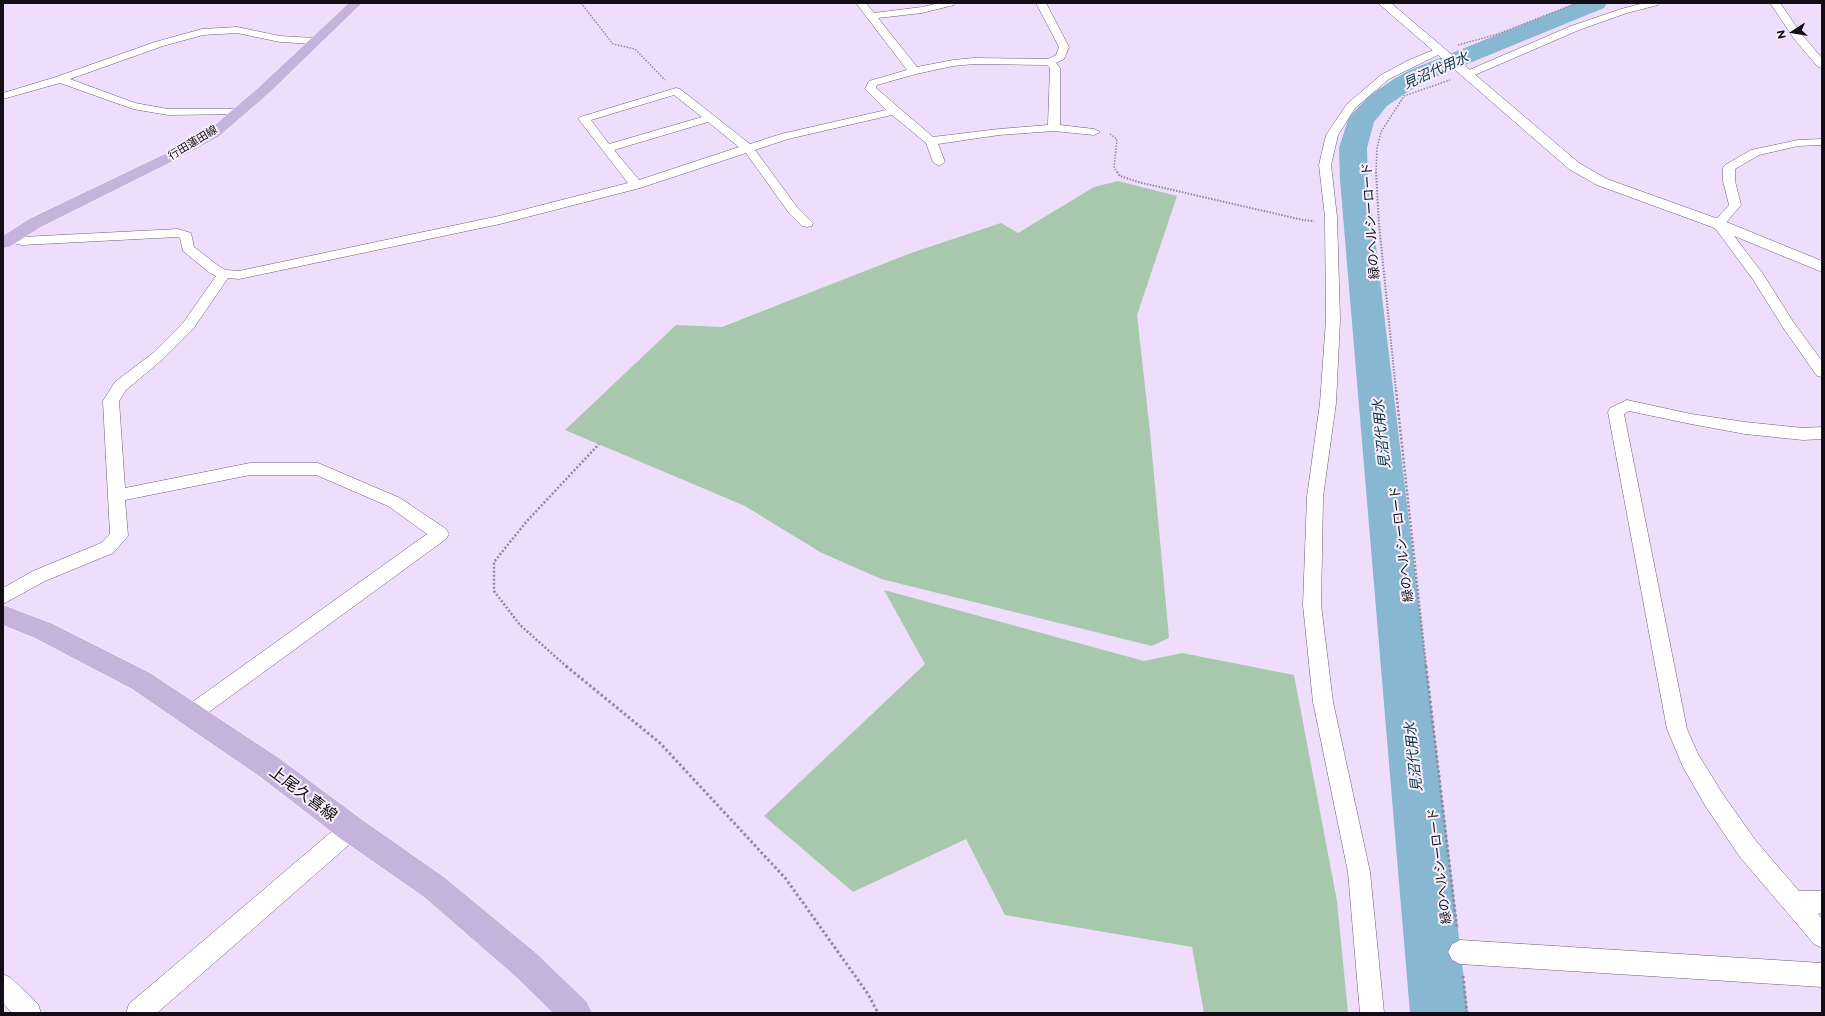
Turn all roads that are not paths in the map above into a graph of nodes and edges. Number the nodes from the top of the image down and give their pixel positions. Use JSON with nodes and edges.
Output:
{"nodes":[{"id":1,"x":356,"y":3,"type":"edge"},
{"id":2,"x":861,"y":3,"type":"edge"},
{"id":3,"x":951,"y":3,"type":"edge"},
{"id":4,"x":1041,"y":3,"type":"edge"},
{"id":5,"x":1384,"y":3,"type":"edge"},
{"id":6,"x":1655,"y":3,"type":"edge"},
{"id":7,"x":1775,"y":3,"type":"edge"},
{"id":8,"x":871,"y":16,"type":"junction"},
{"id":9,"x":315,"y":42,"type":"junction"},
{"id":10,"x":1440,"y":52,"type":"junction"},
{"id":11,"x":1050,"y":62,"type":"junction"},
{"id":12,"x":1822,"y":65,"type":"edge"},
{"id":13,"x":914,"y":71,"type":"junction"},
{"id":14,"x":1464,"y":73,"type":"junction"},
{"id":15,"x":60,"y":79,"type":"junction"},
{"id":16,"x":3,"y":96,"type":"edge"},
{"id":17,"x":894,"y":111,"type":"junction"},
{"id":18,"x":239,"y":112,"type":"junction"},
{"id":19,"x":710,"y":118,"type":"junction"},
{"id":20,"x":1054,"y":128,"type":"junction"},
{"id":21,"x":1094,"y":132,"type":"road end"},
{"id":22,"x":931,"y":141,"type":"junction"},
{"id":23,"x":1822,"y":142,"type":"edge"},
{"id":24,"x":607,"y":148,"type":"junction"},
{"id":25,"x":749,"y":149,"type":"junction"},
{"id":26,"x":939,"y":162,"type":"dead end"},
{"id":27,"x":636,"y":185,"type":"junction"},
{"id":28,"x":807,"y":223,"type":"dead end"},
{"id":29,"x":1718,"y":224,"type":"junction"},
{"id":30,"x":6,"y":240,"type":"edge"},
{"id":31,"x":1822,"y":267,"type":"edge"},
{"id":32,"x":224,"y":274,"type":"junction"},
{"id":33,"x":1822,"y":372,"type":"edge"},
{"id":34,"x":1822,"y":433,"type":"edge"},
{"id":35,"x":116,"y":496,"type":"junction"},
{"id":36,"x":3,"y":597,"type":"edge"},
{"id":37,"x":3,"y":615,"type":"edge"},
{"id":38,"x":191,"y":714,"type":"junction"},
{"id":39,"x":350,"y":829,"type":"junction"},
{"id":40,"x":1822,"y":902,"type":"edge"},
{"id":41,"x":1794,"y":903,"type":"junction"},
{"id":42,"x":1822,"y":936,"type":"edge"},
{"id":43,"x":1460,"y":952,"type":"road end"},
{"id":44,"x":1822,"y":975,"type":"edge"},
{"id":45,"x":3,"y":986,"type":"edge"},
{"id":46,"x":29,"y":1013,"type":"edge"},
{"id":47,"x":138,"y":1013,"type":"edge"},
{"id":48,"x":576,"y":1013,"type":"edge"},
{"id":49,"x":1372,"y":1013,"type":"edge"}],
"edges":[{"from":1,"to":9,"type":"main road","name":"行田蓮田線"},
{"from":2,"to":8,"type":"street"},
{"from":3,"to":8,"type":"street"},
{"from":4,"to":11,"type":"street"},
{"from":5,"to":10,"type":"street"},
{"from":6,"to":14,"type":"street"},
{"from":7,"to":12,"type":"street"},
{"from":8,"to":13,"type":"street"},
{"from":9,"to":15,"type":"street"},
{"from":9,"to":18,"type":"main road","name":"行田蓮田線"},
{"from":10,"to":14,"type":"street"},
{"from":10,"to":49,"type":"street"},
{"from":11,"to":13,"type":"street"},
{"from":11,"to":20,"type":"street"},
{"from":13,"to":17,"type":"street"},
{"from":14,"to":29,"type":"street"},
{"from":15,"to":16,"type":"street"},
{"from":15,"to":18,"type":"street"},
{"from":17,"to":22,"type":"street"},
{"from":17,"to":25,"type":"street"},
{"from":18,"to":30,"type":"main road","name":"行田蓮田線"},
{"from":19,"to":24,"type":"street"},
{"from":19,"to":24,"type":"street"},
{"from":19,"to":25,"type":"street"},
{"from":20,"to":21,"type":"street"},
{"from":20,"to":22,"type":"street"},
{"from":22,"to":26,"type":"street"},
{"from":23,"to":29,"type":"street"},
{"from":24,"to":27,"type":"street"},
{"from":25,"to":27,"type":"street"},
{"from":25,"to":28,"type":"street"},
{"from":27,"to":32,"type":"street"},
{"from":29,"to":31,"type":"street"},
{"from":29,"to":33,"type":"street"},
{"from":30,"to":32,"type":"street"},
{"from":32,"to":35,"type":"street"},
{"from":34,"to":41,"type":"street"},
{"from":35,"to":36,"type":"street"},
{"from":35,"to":38,"type":"street"},
{"from":37,"to":38,"type":"main road","name":"上尾久喜線"},
{"from":38,"to":39,"type":"main road","name":"上尾久喜線"},
{"from":39,"to":47,"type":"street"},
{"from":39,"to":48,"type":"main road","name":"上尾久喜線"},
{"from":40,"to":41,"type":"street"},
{"from":41,"to":42,"type":"street"},
{"from":43,"to":44,"type":"street"},
{"from":45,"to":46,"type":"street"}]}
